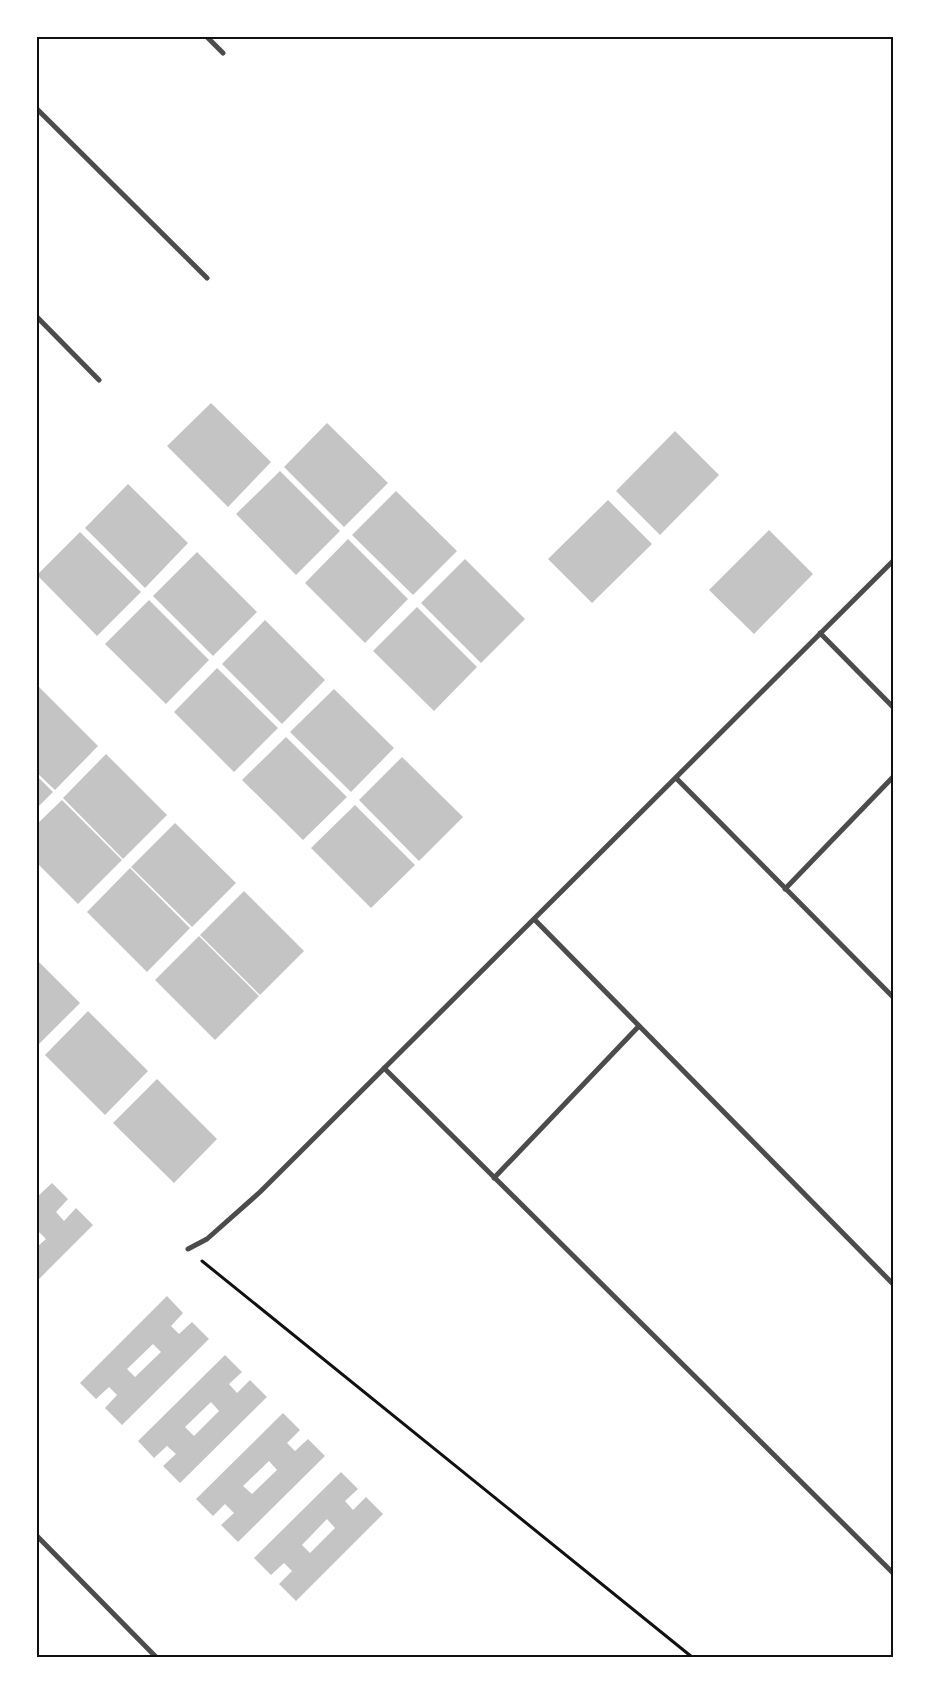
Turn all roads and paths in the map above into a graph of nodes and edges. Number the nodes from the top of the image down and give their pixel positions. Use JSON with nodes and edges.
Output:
{"nodes":[{"id":1,"x":206,"y":36,"type":"edge"},
{"id":2,"x":223,"y":53,"type":"dead end"},
{"id":3,"x":36,"y":108,"type":"edge"},
{"id":4,"x":207,"y":278,"type":"dead end"},
{"id":5,"x":36,"y":316,"type":"edge"},
{"id":6,"x":99,"y":380,"type":"dead end"},
{"id":7,"x":893,"y":561,"type":"edge"},
{"id":8,"x":820,"y":633,"type":"junction"},
{"id":9,"x":893,"y":707,"type":"edge"},
{"id":10,"x":893,"y":777,"type":"edge"},
{"id":11,"x":676,"y":778,"type":"junction"},
{"id":12,"x":785,"y":889,"type":"junction"},
{"id":13,"x":534,"y":919,"type":"junction"},
{"id":14,"x":893,"y":997,"type":"edge"},
{"id":15,"x":639,"y":1026,"type":"junction"},
{"id":16,"x":384,"y":1068,"type":"junction"},
{"id":17,"x":494,"y":1178,"type":"junction"},
{"id":18,"x":188,"y":1249,"type":"joint"},
{"id":19,"x":893,"y":1284,"type":"edge"},
{"id":20,"x":36,"y":1534,"type":"edge"},
{"id":21,"x":893,"y":1573,"type":"edge"},
{"id":22,"x":156,"y":1657,"type":"edge"},
{"id":23,"x":692,"y":1657,"type":"edge"}],
"edges":[{"from":1,"to":2,"type":"street"},
{"from":3,"to":4,"type":"street"},
{"from":5,"to":6,"type":"street"},
{"from":7,"to":8,"type":"street"},
{"from":8,"to":9,"type":"street"},
{"from":8,"to":11,"type":"street"},
{"from":10,"to":12,"type":"street"},
{"from":11,"to":12,"type":"street"},
{"from":11,"to":13,"type":"street"},
{"from":12,"to":14,"type":"street"},
{"from":13,"to":15,"type":"street"},
{"from":13,"to":16,"type":"street"},
{"from":15,"to":17,"type":"street"},
{"from":15,"to":19,"type":"street"},
{"from":16,"to":17,"type":"street"},
{"from":16,"to":18,"type":"street"},
{"from":17,"to":21,"type":"street"},
{"from":18,"to":23,"type":"path"},
{"from":20,"to":22,"type":"street"}]}
